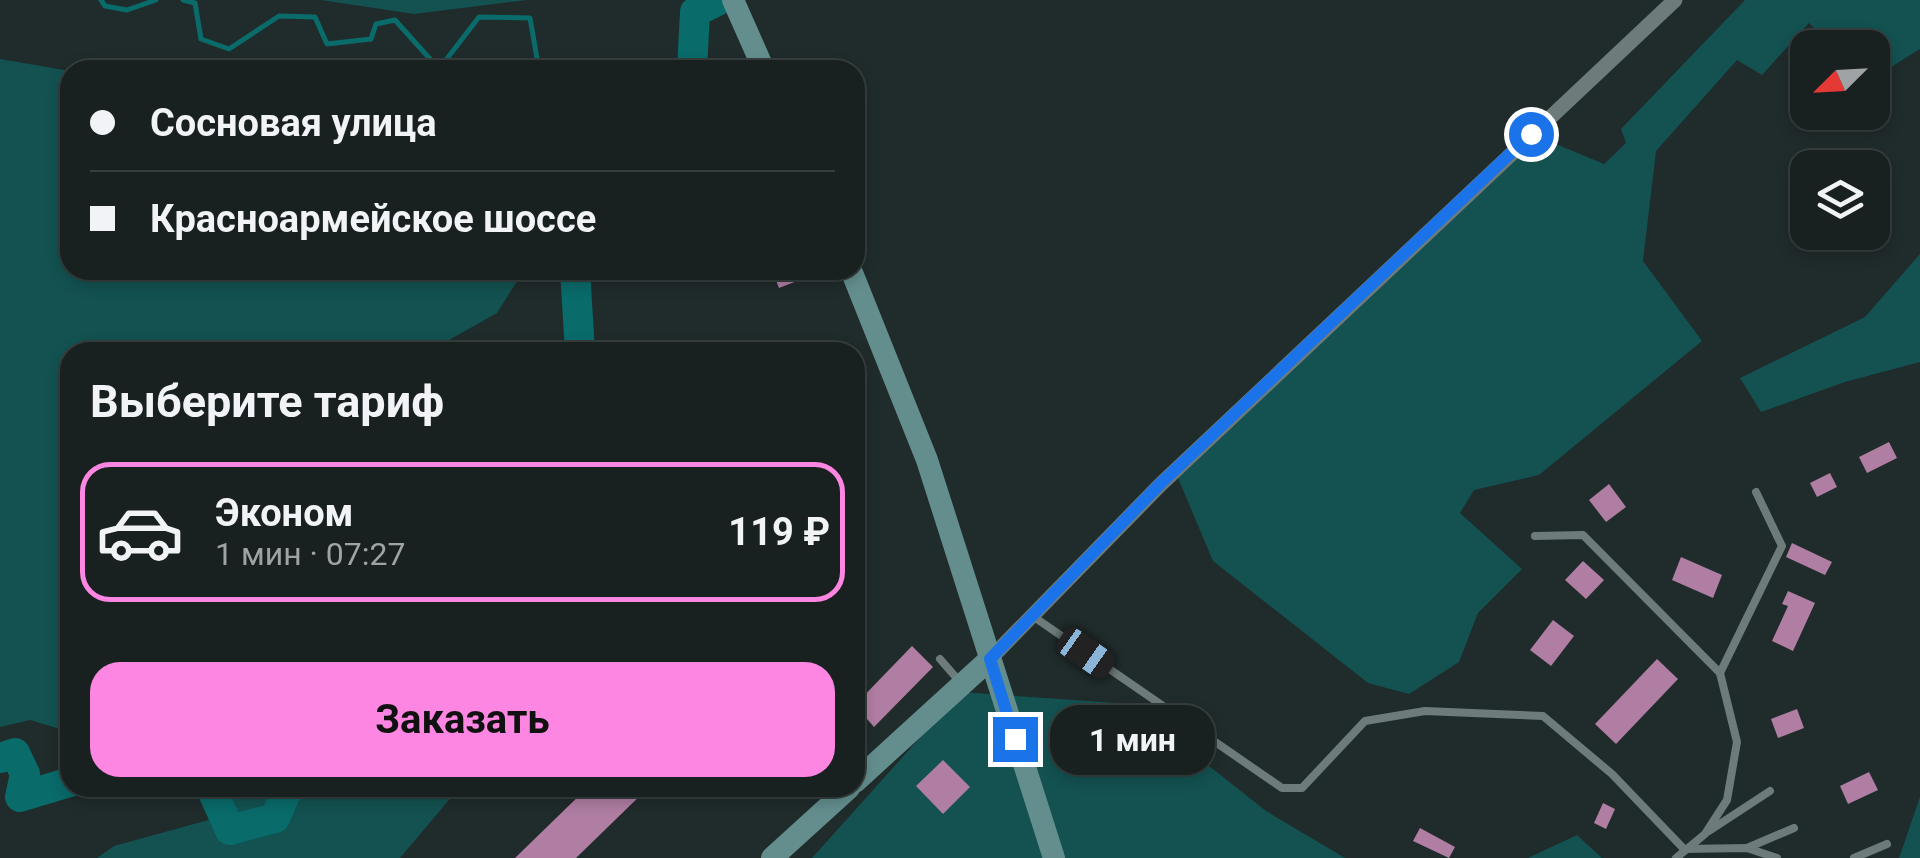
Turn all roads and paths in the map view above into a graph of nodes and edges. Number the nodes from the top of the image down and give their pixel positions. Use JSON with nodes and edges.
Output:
{"nodes":[{"id":1,"x":732,"y":0,"type":"edge"},
{"id":2,"x":1675,"y":0,"type":"edge"},
{"id":3,"x":760,"y":60,"type":"edge"},
{"id":4,"x":855,"y":280,"type":"edge"},
{"id":5,"x":1756,"y":492,"type":"dead end"},
{"id":6,"x":1534,"y":536,"type":"dead end"},
{"id":7,"x":1034,"y":617,"type":"junction"},
{"id":8,"x":940,"y":659,"type":"dead end"},
{"id":9,"x":990,"y":659,"type":"junction"},
{"id":10,"x":1720,"y":674,"type":"junction"},
{"id":11,"x":962,"y":684,"type":"junction"},
{"id":12,"x":865,"y":773,"type":"edge"},
{"id":13,"x":1770,"y":790,"type":"dead end"},
{"id":14,"x":839,"y":797,"type":"edge"},
{"id":15,"x":1794,"y":828,"type":"dead end"},
{"id":16,"x":1705,"y":834,"type":"junction"},
{"id":17,"x":1886,"y":844,"type":"dead end"},
{"id":18,"x":1684,"y":848,"type":"junction"},
{"id":19,"x":1746,"y":848,"type":"junction"},
{"id":20,"x":772,"y":858,"type":"edge"},
{"id":21,"x":1054,"y":858,"type":"edge"},
{"id":22,"x":1676,"y":858,"type":"edge"},
{"id":23,"x":1776,"y":858,"type":"edge"},
{"id":24,"x":1854,"y":858,"type":"edge"}],
"edges":[{"from":1,"to":3,"type":"main road"},
{"from":2,"to":7,"type":"street"},
{"from":4,"to":9,"type":"main road"},
{"from":5,"to":10,"type":"lane"},
{"from":6,"to":10,"type":"lane"},
{"from":7,"to":9,"type":"street"},
{"from":7,"to":18,"type":"lane"},
{"from":8,"to":11,"type":"lane"},
{"from":9,"to":11,"type":"main road"},
{"from":9,"to":21,"type":"main road"},
{"from":10,"to":16,"type":"lane"},
{"from":11,"to":12,"type":"main road"},
{"from":13,"to":16,"type":"lane"},
{"from":14,"to":20,"type":"main road"},
{"from":15,"to":19,"type":"lane"},
{"from":16,"to":18,"type":"lane"},
{"from":17,"to":24,"type":"lane"},
{"from":18,"to":19,"type":"lane"},
{"from":18,"to":22,"type":"lane"},
{"from":19,"to":23,"type":"lane"}]}
